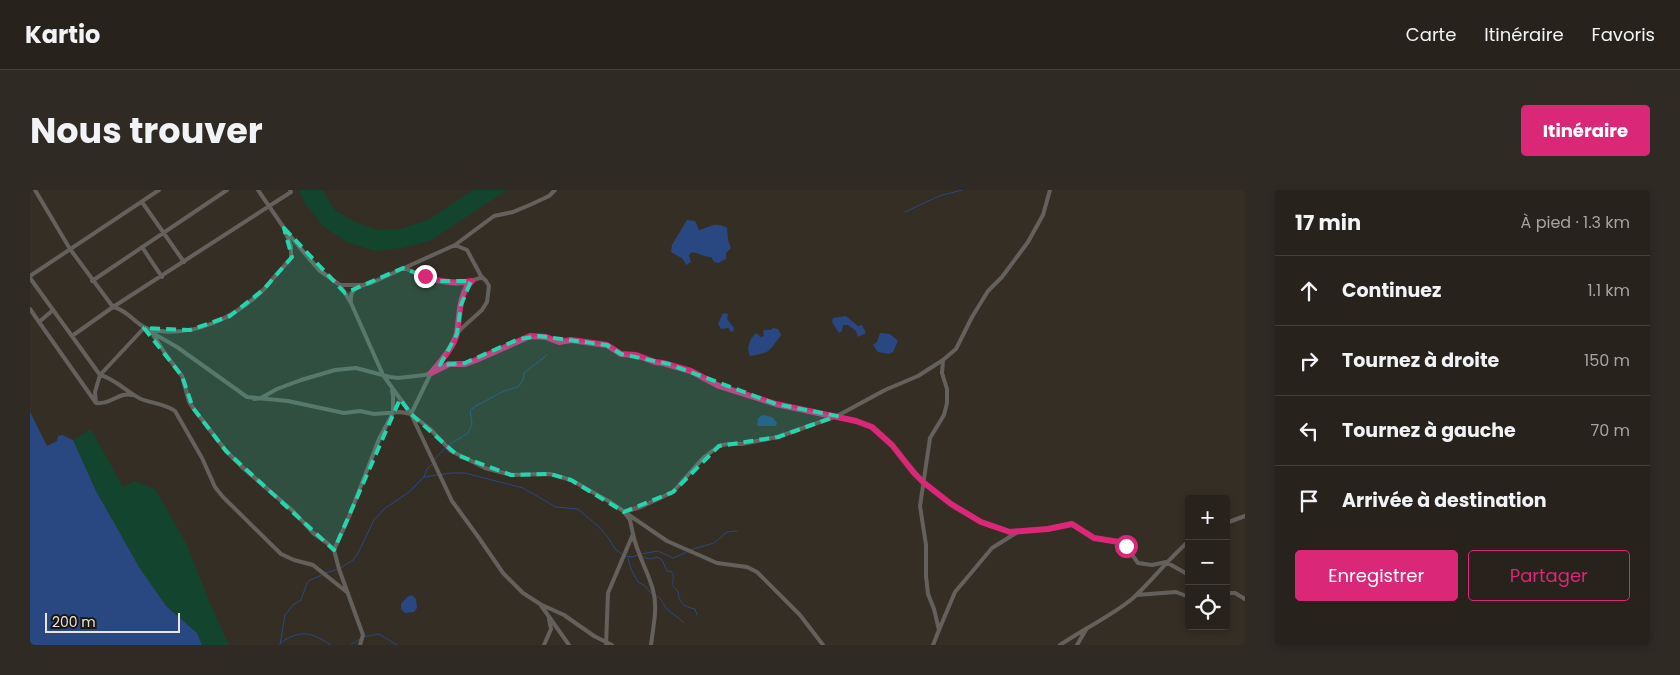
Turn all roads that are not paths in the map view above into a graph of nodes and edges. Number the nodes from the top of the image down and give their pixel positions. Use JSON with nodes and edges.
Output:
{"nodes":[{"id":1,"x":35,"y":190,"type":"edge"},
{"id":2,"x":159,"y":190,"type":"edge"},
{"id":3,"x":227,"y":190,"type":"edge"},
{"id":4,"x":258,"y":190,"type":"edge"},
{"id":5,"x":290,"y":190,"type":"edge"},
{"id":6,"x":1050,"y":190,"type":"edge"},
{"id":7,"x":555,"y":191,"type":"edge"},
{"id":8,"x":142,"y":202,"type":"junction"},
{"id":9,"x":269,"y":206,"type":"junction"},
{"id":10,"x":284,"y":228,"type":"junction"},
{"id":11,"x":164,"y":233,"type":"junction"},
{"id":12,"x":455,"y":245,"type":"junction"},
{"id":13,"x":142,"y":247,"type":"junction"},
{"id":14,"x":70,"y":249,"type":"junction"},
{"id":15,"x":184,"y":262,"type":"junction"},
{"id":16,"x":403,"y":268,"type":"junction"},
{"id":17,"x":30,"y":277,"type":"edge"},
{"id":18,"x":162,"y":277,"type":"junction"},
{"id":19,"x":483,"y":278,"type":"junction"},
{"id":20,"x":92,"y":281,"type":"junction"},
{"id":21,"x":472,"y":281,"type":"junction"},
{"id":22,"x":340,"y":284,"type":"junction"},
{"id":23,"x":363,"y":285,"type":"junction"},
{"id":24,"x":351,"y":303,"type":"junction"},
{"id":25,"x":113,"y":307,"type":"junction"},
{"id":26,"x":30,"y":308,"type":"edge"},
{"id":27,"x":53,"y":310,"type":"junction"},
{"id":28,"x":39,"y":322,"type":"junction"},
{"id":29,"x":144,"y":328,"type":"junction"},
{"id":30,"x":151,"y":333,"type":"junction"},
{"id":31,"x":457,"y":334,"type":"junction"},
{"id":32,"x":72,"y":336,"type":"junction"},
{"id":33,"x":943,"y":360,"type":"junction"},
{"id":34,"x":431,"y":373,"type":"junction"},
{"id":35,"x":100,"y":375,"type":"junction"},
{"id":36,"x":383,"y":375,"type":"junction"},
{"id":37,"x":391,"y":386,"type":"junction"},
{"id":38,"x":133,"y":395,"type":"junction"},
{"id":39,"x":254,"y":399,"type":"junction"},
{"id":40,"x":96,"y":402,"type":"junction"},
{"id":41,"x":393,"y":413,"type":"junction"},
{"id":42,"x":411,"y":414,"type":"junction"},
{"id":43,"x":837,"y":416,"type":"junction"},
{"id":44,"x":923,"y":482,"type":"junction"},
{"id":45,"x":624,"y":512,"type":"junction"},
{"id":46,"x":1245,"y":516,"type":"edge"},
{"id":47,"x":1230,"y":522,"type":"edge"},
{"id":48,"x":1018,"y":532,"type":"junction"},
{"id":49,"x":633,"y":534,"type":"junction"},
{"id":50,"x":1185,"y":545,"type":"edge"},
{"id":51,"x":334,"y":550,"type":"junction"},
{"id":52,"x":1166,"y":562,"type":"junction"},
{"id":53,"x":1185,"y":573,"type":"edge"},
{"id":54,"x":348,"y":593,"type":"junction"},
{"id":55,"x":1230,"y":593,"type":"edge"},
{"id":56,"x":1136,"y":594,"type":"junction"},
{"id":57,"x":1185,"y":595,"type":"edge"},
{"id":58,"x":1245,"y":598,"type":"edge"},
{"id":59,"x":540,"y":604,"type":"junction"},
{"id":60,"x":549,"y":617,"type":"junction"},
{"id":61,"x":1089,"y":626,"type":"junction"},
{"id":62,"x":939,"y":630,"type":"junction"},
{"id":63,"x":606,"y":644,"type":"edge"},
{"id":64,"x":360,"y":645,"type":"edge"},
{"id":65,"x":544,"y":645,"type":"edge"},
{"id":66,"x":569,"y":645,"type":"edge"},
{"id":67,"x":612,"y":645,"type":"edge"},
{"id":68,"x":652,"y":645,"type":"edge"},
{"id":69,"x":823,"y":645,"type":"edge"},
{"id":70,"x":933,"y":645,"type":"edge"},
{"id":71,"x":1060,"y":645,"type":"edge"},
{"id":72,"x":1077,"y":645,"type":"edge"}],
"edges":[{"from":1,"to":14,"type":"street"},
{"from":2,"to":8,"type":"street"},
{"from":3,"to":11,"type":"street"},
{"from":4,"to":9,"type":"street"},
{"from":5,"to":9,"type":"street"},
{"from":6,"to":33,"type":"street"},
{"from":7,"to":12,"type":"street"},
{"from":8,"to":11,"type":"street"},
{"from":8,"to":14,"type":"street"},
{"from":9,"to":10,"type":"street"},
{"from":9,"to":15,"type":"street"},
{"from":10,"to":22,"type":"street"},
{"from":10,"to":29,"type":"street"},
{"from":11,"to":13,"type":"street"},
{"from":11,"to":15,"type":"street"},
{"from":12,"to":16,"type":"street"},
{"from":12,"to":19,"type":"street"},
{"from":13,"to":18,"type":"street"},
{"from":13,"to":20,"type":"street"},
{"from":14,"to":17,"type":"street"},
{"from":14,"to":20,"type":"street"},
{"from":15,"to":18,"type":"street"},
{"from":16,"to":21,"type":"street"},
{"from":16,"to":23,"type":"street"},
{"from":17,"to":27,"type":"street"},
{"from":18,"to":25,"type":"street"},
{"from":19,"to":21,"type":"street"},
{"from":19,"to":31,"type":"street"},
{"from":20,"to":25,"type":"street"},
{"from":21,"to":31,"type":"street"},
{"from":22,"to":23,"type":"street"},
{"from":22,"to":24,"type":"street"},
{"from":23,"to":24,"type":"street"},
{"from":24,"to":36,"type":"street"},
{"from":25,"to":29,"type":"street"},
{"from":25,"to":32,"type":"street"},
{"from":26,"to":28,"type":"street"},
{"from":27,"to":28,"type":"street"},
{"from":27,"to":32,"type":"street"},
{"from":28,"to":40,"type":"street"},
{"from":29,"to":30,"type":"street"},
{"from":29,"to":35,"type":"street"},
{"from":30,"to":39,"type":"street"},
{"from":30,"to":51,"type":"street"},
{"from":31,"to":34,"type":"street"},
{"from":32,"to":35,"type":"street"},
{"from":33,"to":43,"type":"street"},
{"from":33,"to":44,"type":"street"},
{"from":34,"to":36,"type":"street"},
{"from":34,"to":42,"type":"street"},
{"from":34,"to":43,"type":"street"},
{"from":35,"to":38,"type":"street"},
{"from":35,"to":40,"type":"street"},
{"from":36,"to":37,"type":"street"},
{"from":36,"to":39,"type":"street"},
{"from":37,"to":41,"type":"street"},
{"from":37,"to":42,"type":"street"},
{"from":38,"to":40,"type":"street"},
{"from":38,"to":54,"type":"street"},
{"from":39,"to":41,"type":"street"},
{"from":41,"to":42,"type":"street"},
{"from":41,"to":51,"type":"street"},
{"from":42,"to":45,"type":"street"},
{"from":42,"to":59,"type":"street"},
{"from":43,"to":44,"type":"street"},
{"from":43,"to":45,"type":"street"},
{"from":44,"to":48,"type":"street"},
{"from":44,"to":62,"type":"street"},
{"from":45,"to":49,"type":"street"},
{"from":45,"to":69,"type":"street"},
{"from":46,"to":47,"type":"street"},
{"from":48,"to":52,"type":"street"},
{"from":48,"to":62,"type":"street"},
{"from":49,"to":63,"type":"street"},
{"from":49,"to":68,"type":"street"},
{"from":50,"to":52,"type":"street"},
{"from":51,"to":54,"type":"street"},
{"from":52,"to":53,"type":"street"},
{"from":52,"to":56,"type":"street"},
{"from":54,"to":64,"type":"street"},
{"from":55,"to":58,"type":"street"},
{"from":56,"to":57,"type":"street"},
{"from":56,"to":61,"type":"street"},
{"from":59,"to":60,"type":"street"},
{"from":59,"to":63,"type":"street"},
{"from":60,"to":65,"type":"street"},
{"from":60,"to":66,"type":"street"},
{"from":61,"to":71,"type":"street"},
{"from":61,"to":72,"type":"street"},
{"from":62,"to":70,"type":"street"},
{"from":63,"to":67,"type":"street"}]}
